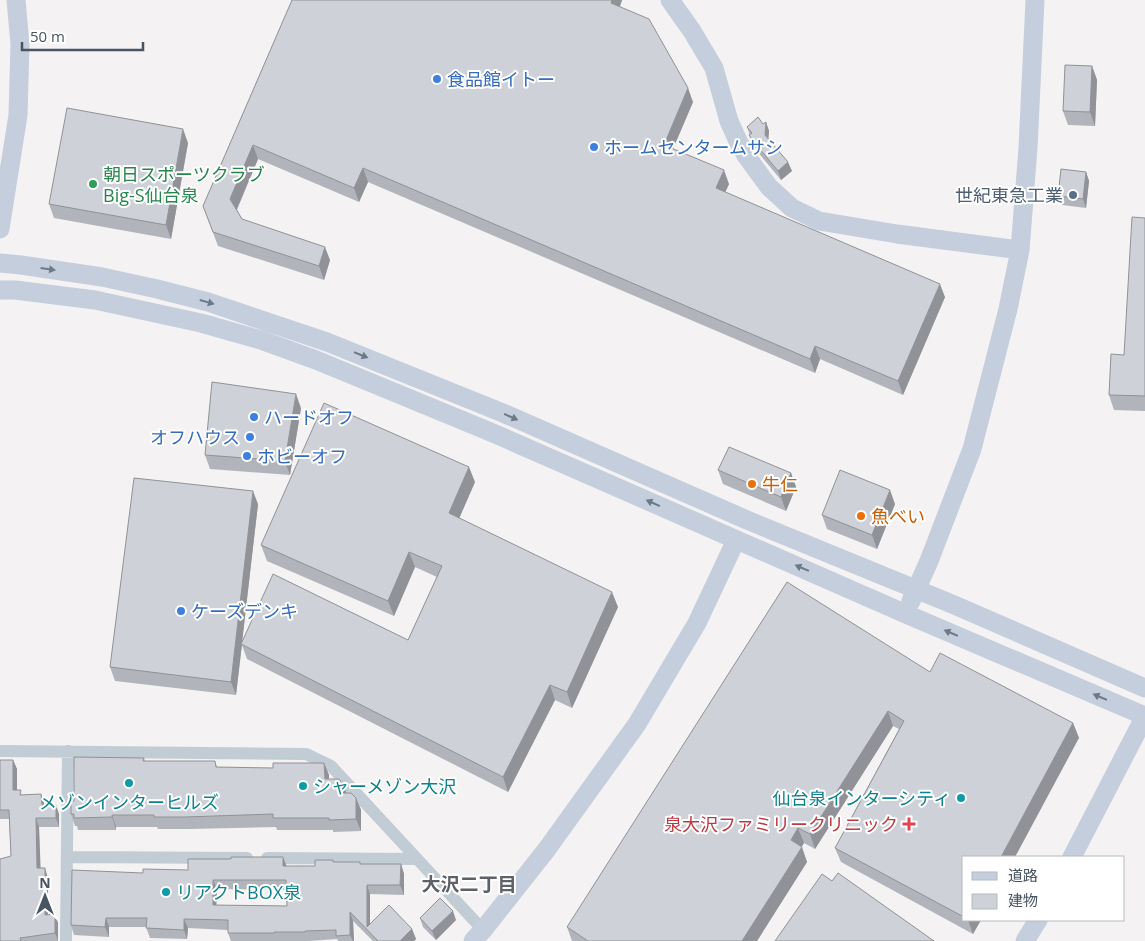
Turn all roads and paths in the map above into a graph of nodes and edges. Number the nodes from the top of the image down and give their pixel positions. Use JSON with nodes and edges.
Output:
{"nodes":[{"id":1,"x":16,"y":0,"type":"edge"},
{"id":2,"x":670,"y":0,"type":"edge"},
{"id":3,"x":1035,"y":0,"type":"edge"},
{"id":4,"x":0,"y":229,"type":"edge"},
{"id":5,"x":1020,"y":250,"type":"junction"},
{"id":6,"x":0,"y":263,"type":"edge"},
{"id":7,"x":0,"y":290,"type":"edge"},
{"id":8,"x":736,"y":540,"type":"junction"},
{"id":9,"x":916,"y":589,"type":"junction"},
{"id":10,"x":906,"y":614,"type":"junction"},
{"id":11,"x":1145,"y":688,"type":"edge"},
{"id":12,"x":1145,"y":716,"type":"edge"},
{"id":13,"x":68,"y":750,"type":"junction"},
{"id":14,"x":0,"y":751,"type":"edge"},
{"id":15,"x":67,"y":856,"type":"junction"},
{"id":16,"x":1073,"y":856,"type":"edge"},
{"id":17,"x":417,"y":859,"type":"junction"},
{"id":18,"x":1037,"y":921,"type":"edge"},
{"id":19,"x":483,"y":937,"type":"edge"},
{"id":20,"x":66,"y":941,"type":"edge"},
{"id":21,"x":1025,"y":941,"type":"edge"}],
"edges":[{"from":1,"to":4,"type":"street"},
{"from":2,"to":5,"type":"street"},
{"from":3,"to":5,"type":"street"},
{"from":5,"to":9,"type":"street"},
{"from":6,"to":9,"type":"street","one_way":true},
{"from":8,"to":7,"type":"street","one_way":true},
{"from":10,"to":8,"type":"street","one_way":true},
{"from":8,"to":19,"type":"street"},
{"from":9,"to":10,"type":"street"},
{"from":9,"to":11,"type":"street"},
{"from":12,"to":10,"type":"street","one_way":true},
{"from":12,"to":16,"type":"street"},
{"from":13,"to":14,"type":"street"},
{"from":13,"to":15,"type":"street"},
{"from":13,"to":17,"type":"street"},
{"from":15,"to":17,"type":"street"},
{"from":15,"to":20,"type":"street"},
{"from":17,"to":19,"type":"street"},
{"from":18,"to":21,"type":"street"}]}
